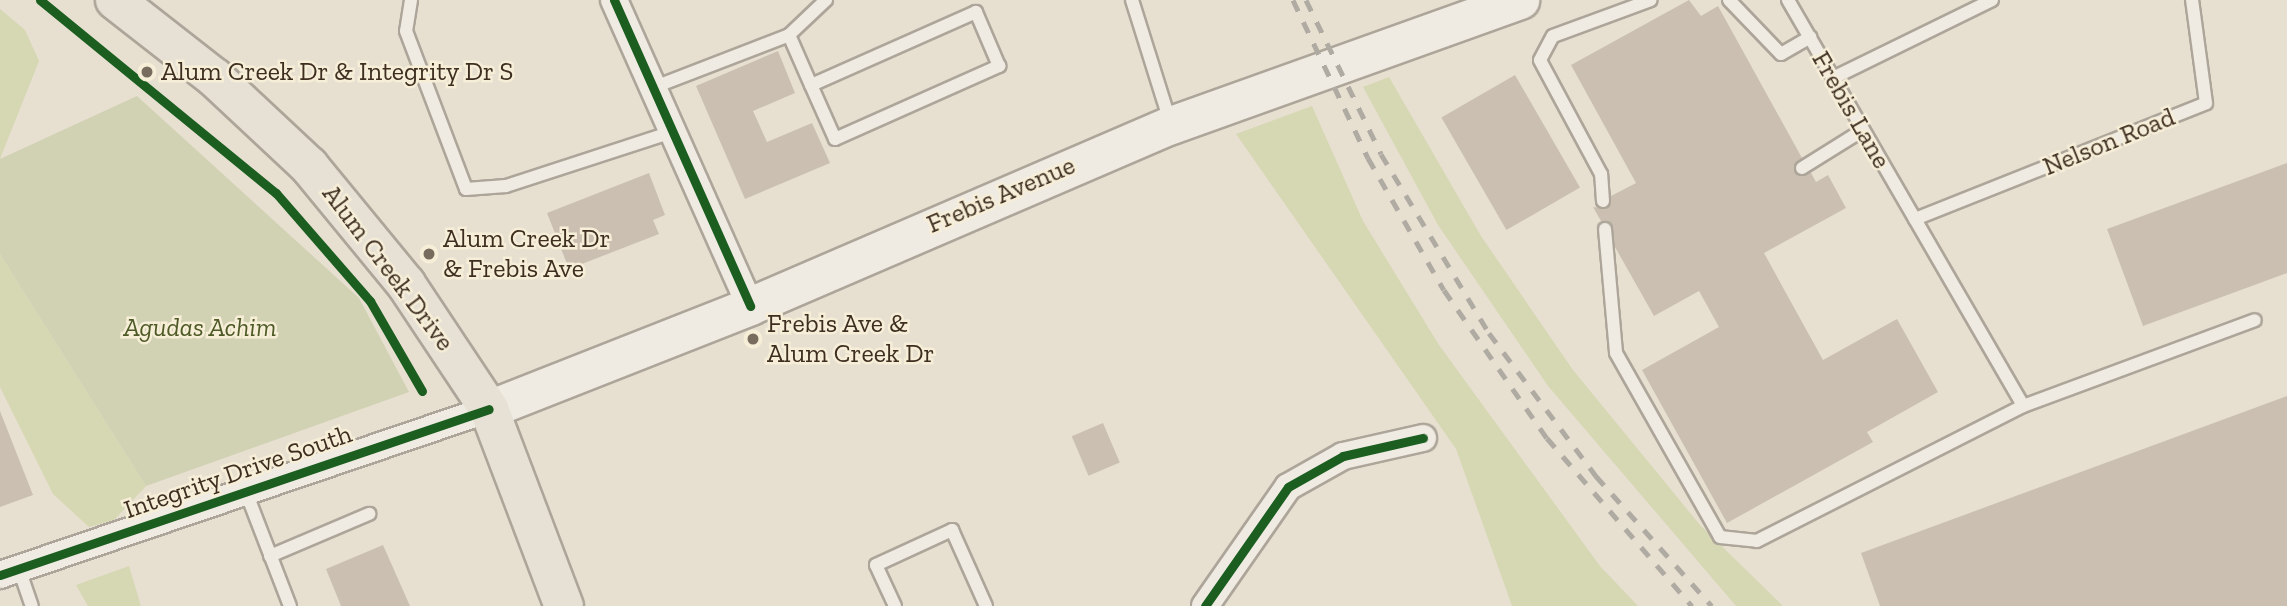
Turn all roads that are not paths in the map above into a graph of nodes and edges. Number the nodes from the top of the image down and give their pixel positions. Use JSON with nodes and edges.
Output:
{"nodes":[{"id":1,"x":411,"y":0,"type":"edge"},
{"id":2,"x":614,"y":0,"type":"edge"},
{"id":3,"x":826,"y":0,"type":"edge"},
{"id":4,"x":1132,"y":0,"type":"edge"},
{"id":5,"x":1520,"y":0,"type":"edge"},
{"id":6,"x":1651,"y":0,"type":"edge"},
{"id":7,"x":1729,"y":0,"type":"edge"},
{"id":8,"x":1788,"y":0,"type":"edge"},
{"id":9,"x":1992,"y":0,"type":"edge"},
{"id":10,"x":2192,"y":0,"type":"edge"},
{"id":11,"x":117,"y":1,"type":"edge"},
{"id":12,"x":789,"y":35,"type":"junction"},
{"id":13,"x":1810,"y":37,"type":"junction"},
{"id":14,"x":1833,"y":78,"type":"junction"},
{"id":15,"x":811,"y":85,"type":"junction"},
{"id":16,"x":652,"y":88,"type":"junction"},
{"id":17,"x":1171,"y":125,"type":"junction"},
{"id":18,"x":1863,"y":130,"type":"junction"},
{"id":19,"x":672,"y":132,"type":"junction"},
{"id":20,"x":1802,"y":168,"type":"dead end"},
{"id":21,"x":1603,"y":201,"type":"dead end"},
{"id":22,"x":1915,"y":219,"type":"junction"},
{"id":23,"x":1605,"y":229,"type":"dead end"},
{"id":24,"x":750,"y":306,"type":"junction"},
{"id":25,"x":2255,"y":320,"type":"dead end"},
{"id":26,"x":2023,"y":405,"type":"junction"},
{"id":27,"x":489,"y":409,"type":"junction"},
{"id":28,"x":1423,"y":439,"type":"dead end"},
{"id":29,"x":246,"y":492,"type":"junction"},
{"id":30,"x":369,"y":514,"type":"dead end"},
{"id":31,"x":270,"y":556,"type":"junction"},
{"id":32,"x":9,"y":572,"type":"edge"},
{"id":33,"x":32,"y":606,"type":"edge"},
{"id":34,"x":290,"y":606,"type":"edge"},
{"id":35,"x":564,"y":606,"type":"edge"},
{"id":36,"x":895,"y":606,"type":"edge"},
{"id":37,"x":986,"y":606,"type":"edge"},
{"id":38,"x":1205,"y":606,"type":"edge"}],
"edges":[{"from":1,"to":19,"type":"lane"},
{"from":2,"to":16,"type":"street"},
{"from":3,"to":12,"type":"lane"},
{"from":4,"to":17,"type":"lane"},
{"from":5,"to":17,"type":"main road","name":"Frebis Avenue"},
{"from":6,"to":21,"type":"lane"},
{"from":7,"to":13,"type":"lane"},
{"from":8,"to":13,"type":"lane","name":"Frebis Lane"},
{"from":9,"to":14,"type":"lane"},
{"from":10,"to":22,"type":"lane","name":"Nelson Road"},
{"from":11,"to":27,"type":"main road","name":"Alum Creek Drive"},
{"from":12,"to":15,"type":"lane"},
{"from":12,"to":16,"type":"lane"},
{"from":13,"to":14,"type":"lane","name":"Frebis Lane"},
{"from":14,"to":18,"type":"lane","name":"Frebis Lane"},
{"from":15,"to":15,"type":"lane"},
{"from":16,"to":19,"type":"street"},
{"from":17,"to":24,"type":"main road","name":"Frebis Avenue"},
{"from":18,"to":20,"type":"lane"},
{"from":18,"to":22,"type":"lane","name":"Frebis Lane"},
{"from":19,"to":24,"type":"street"},
{"from":22,"to":26,"type":"lane","name":"Frebis Lane"},
{"from":23,"to":26,"type":"lane"},
{"from":24,"to":27,"type":"main road","name":"Frebis Avenue"},
{"from":25,"to":26,"type":"lane"},
{"from":27,"to":29,"type":"street","name":"Integrity Drive South"},
{"from":27,"to":35,"type":"main road","name":"Alum Creek Drive"},
{"from":28,"to":38,"type":"street"},
{"from":29,"to":31,"type":"lane"},
{"from":29,"to":32,"type":"street","name":"Integrity Drive South"},
{"from":30,"to":31,"type":"lane"},
{"from":31,"to":34,"type":"lane"},
{"from":32,"to":33,"type":"lane"},
{"from":36,"to":37,"type":"lane"}]}
